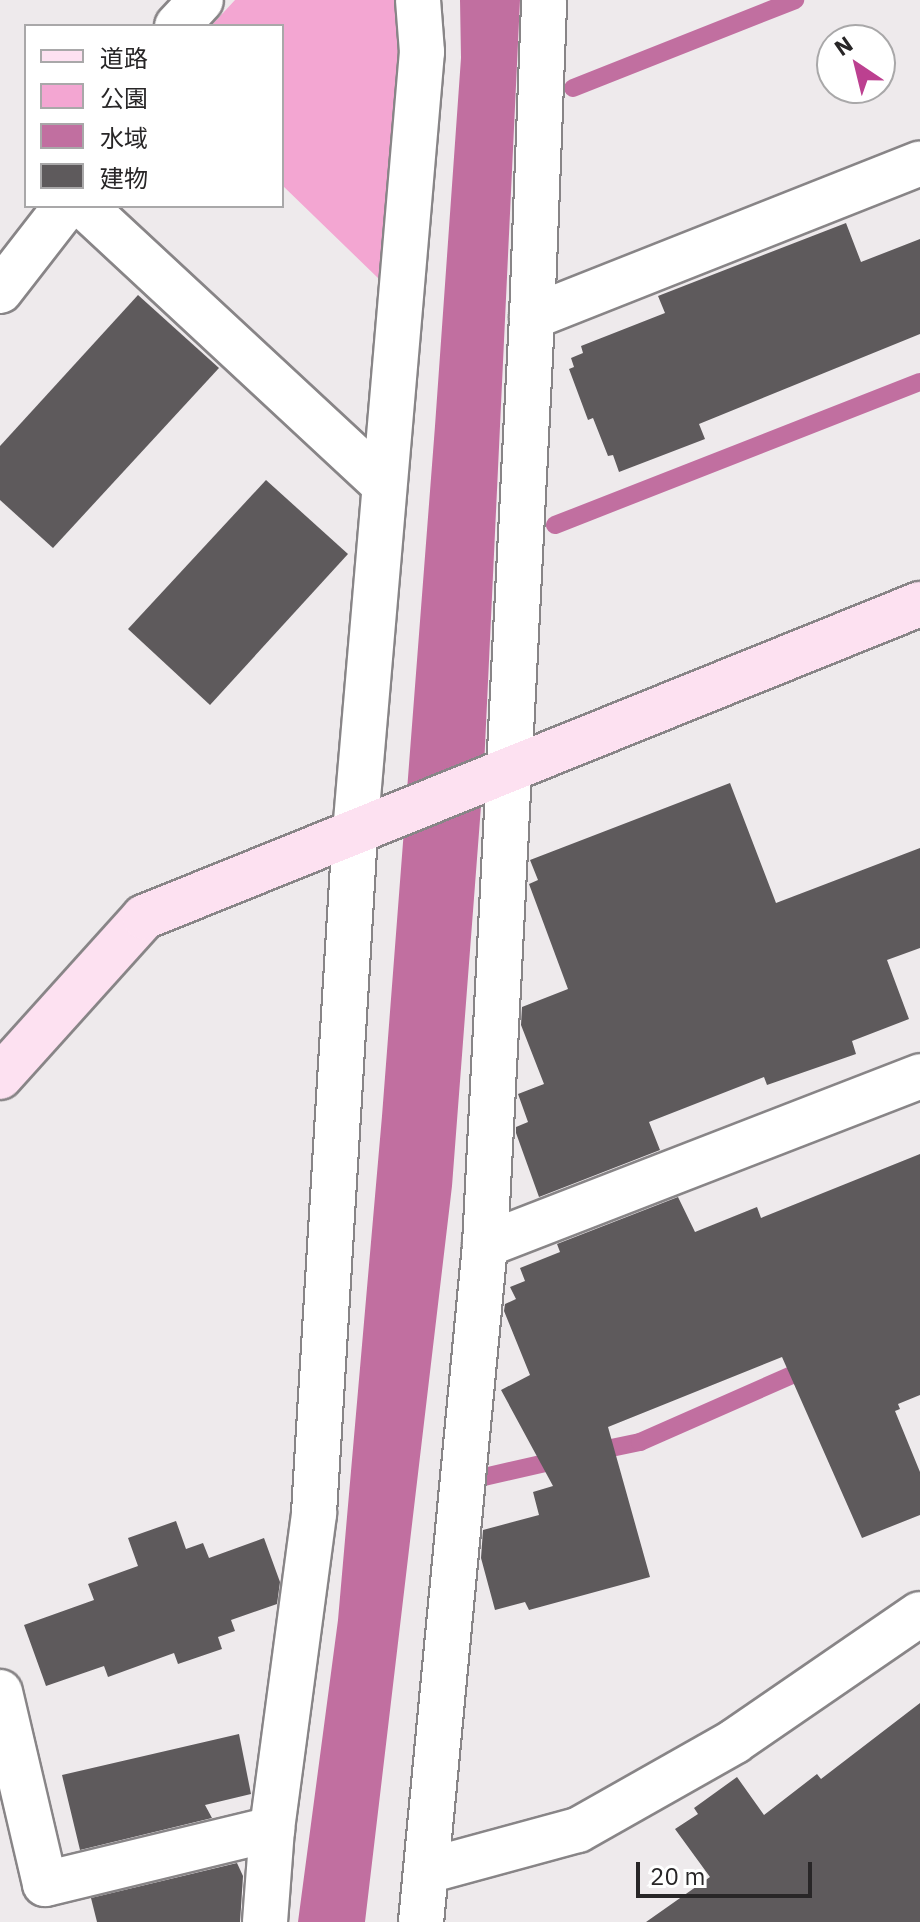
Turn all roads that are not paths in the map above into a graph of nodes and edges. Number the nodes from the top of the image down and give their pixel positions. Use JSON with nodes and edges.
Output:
{"nodes":[{"id":1,"x":201,"y":0,"type":"edge"},
{"id":2,"x":418,"y":0,"type":"edge"},
{"id":3,"x":544,"y":0,"type":"edge"},
{"id":4,"x":179,"y":24,"type":"edge"},
{"id":5,"x":920,"y":163,"type":"edge"},
{"id":6,"x":64,"y":208,"type":"edge"},
{"id":7,"x":86,"y":208,"type":"edge"},
{"id":8,"x":0,"y":291,"type":"edge"},
{"id":9,"x":532,"y":317,"type":"junction"},
{"id":10,"x":383,"y":484,"type":"junction"},
{"id":11,"x":920,"y":604,"type":"edge"},
{"id":12,"x":508,"y":773,"type":"junction"},
{"id":13,"x":355,"y":833,"type":"junction"},
{"id":14,"x":920,"y":1076,"type":"edge"},
{"id":15,"x":0,"y":1077,"type":"edge"},
{"id":16,"x":485,"y":1245,"type":"junction"},
{"id":17,"x":920,"y":1614,"type":"edge"},
{"id":18,"x":0,"y":1692,"type":"edge"},
{"id":19,"x":272,"y":1829,"type":"junction"},
{"id":20,"x":427,"y":1871,"type":"junction"},
{"id":21,"x":265,"y":1922,"type":"edge"},
{"id":22,"x":421,"y":1922,"type":"edge"}],
"edges":[{"from":1,"to":4,"type":"street"},
{"from":2,"to":10,"type":"street"},
{"from":3,"to":9,"type":"street"},
{"from":5,"to":9,"type":"street"},
{"from":6,"to":8,"type":"street"},
{"from":7,"to":10,"type":"street"},
{"from":9,"to":12,"type":"street"},
{"from":10,"to":13,"type":"street"},
{"from":11,"to":12,"type":"street"},
{"from":12,"to":13,"type":"street"},
{"from":12,"to":16,"type":"street"},
{"from":13,"to":15,"type":"street"},
{"from":13,"to":19,"type":"street"},
{"from":14,"to":16,"type":"street"},
{"from":16,"to":20,"type":"street"},
{"from":17,"to":20,"type":"street"},
{"from":18,"to":19,"type":"street"},
{"from":19,"to":21,"type":"street"},
{"from":20,"to":22,"type":"street"}]}
